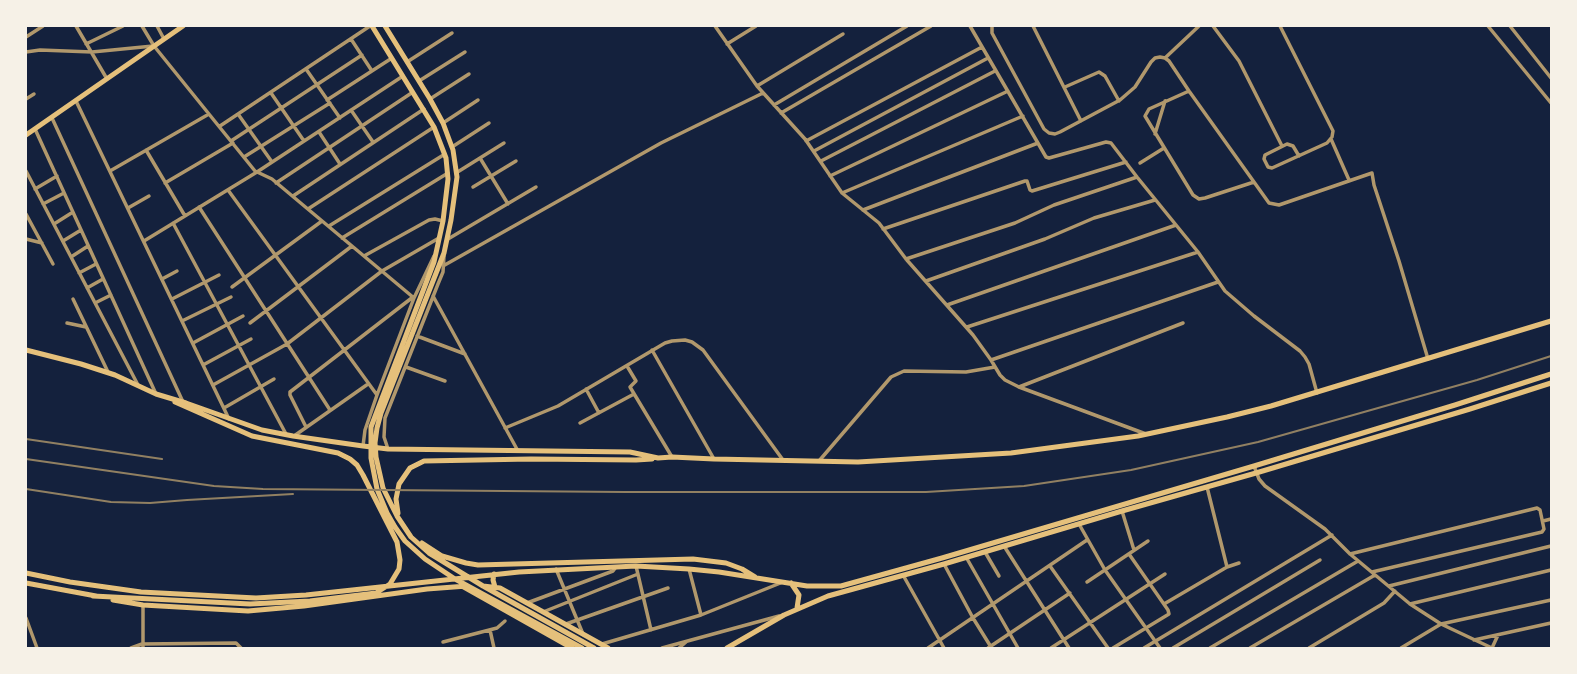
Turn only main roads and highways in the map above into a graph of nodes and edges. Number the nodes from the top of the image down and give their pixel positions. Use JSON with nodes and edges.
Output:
{"nodes":[{"id":1,"x":183,"y":26,"type":"edge"},
{"id":2,"x":371,"y":26,"type":"edge"},
{"id":3,"x":385,"y":26,"type":"edge"},
{"id":4,"x":176,"y":28,"type":"edge"},
{"id":5,"x":393,"y":39,"type":"junction"},
{"id":6,"x":384,"y":45,"type":"junction"},
{"id":7,"x":26,"y":135,"type":"edge"},
{"id":8,"x":424,"y":298,"type":"junction"},
{"id":9,"x":1551,"y":321,"type":"edge"},
{"id":10,"x":26,"y":350,"type":"edge"},
{"id":11,"x":1551,"y":374,"type":"edge"},
{"id":12,"x":1524,"y":383,"type":"junction"},
{"id":13,"x":1551,"y":383,"type":"edge"},
{"id":14,"x":1512,"y":386,"type":"junction"},
{"id":15,"x":1527,"y":391,"type":"junction"},
{"id":16,"x":1513,"y":395,"type":"junction"},
{"id":17,"x":164,"y":397,"type":"junction"},
{"id":18,"x":658,"y":458,"type":"junction"},
{"id":19,"x":401,"y":522,"type":"junction"},
{"id":20,"x":412,"y":537,"type":"junction"},
{"id":21,"x":26,"y":574,"type":"edge"},
{"id":22,"x":494,"y":574,"type":"junction"},
{"id":23,"x":758,"y":578,"type":"junction"},
{"id":24,"x":26,"y":583,"type":"edge"},
{"id":25,"x":791,"y":583,"type":"junction"},
{"id":26,"x":461,"y":586,"type":"junction"},
{"id":27,"x":495,"y":587,"type":"junction"},
{"id":28,"x":93,"y":596,"type":"junction"},
{"id":29,"x":797,"y":608,"type":"junction"},
{"id":30,"x":572,"y":648,"type":"edge"},
{"id":31,"x":582,"y":648,"type":"edge"},
{"id":32,"x":594,"y":648,"type":"edge"},
{"id":33,"x":608,"y":648,"type":"edge"},
{"id":34,"x":728,"y":648,"type":"edge"}],
"edges":[{"from":1,"to":4,"type":"main road"},
{"from":2,"to":6,"type":"main road"},
{"from":3,"to":5,"type":"main road"},
{"from":4,"to":7,"type":"main road"},
{"from":5,"to":6,"type":"main road"},
{"from":5,"to":8,"type":"main road"},
{"from":6,"to":8,"type":"main road"},
{"from":8,"to":19,"type":"main road"},
{"from":8,"to":31,"type":"main road"},
{"from":9,"to":18,"type":"main road"},
{"from":10,"to":17,"type":"main road"},
{"from":11,"to":12,"type":"main road"},
{"from":12,"to":14,"type":"main road"},
{"from":12,"to":15,"type":"main road"},
{"from":13,"to":15,"type":"main road"},
{"from":14,"to":16,"type":"main road"},
{"from":14,"to":25,"type":"main road"},
{"from":15,"to":16,"type":"main road"},
{"from":16,"to":29,"type":"main road"},
{"from":17,"to":18,"type":"main road"},
{"from":17,"to":28,"type":"main road"},
{"from":18,"to":19,"type":"main road"},
{"from":19,"to":20,"type":"main road"},
{"from":20,"to":23,"type":"main road"},
{"from":20,"to":32,"type":"main road"},
{"from":21,"to":22,"type":"main road"},
{"from":22,"to":23,"type":"main road"},
{"from":22,"to":27,"type":"main road"},
{"from":23,"to":25,"type":"main road"},
{"from":24,"to":28,"type":"main road"},
{"from":25,"to":29,"type":"main road"},
{"from":26,"to":27,"type":"main road"},
{"from":26,"to":28,"type":"main road"},
{"from":26,"to":30,"type":"main road"},
{"from":27,"to":33,"type":"main road"},
{"from":29,"to":34,"type":"main road"}]}
